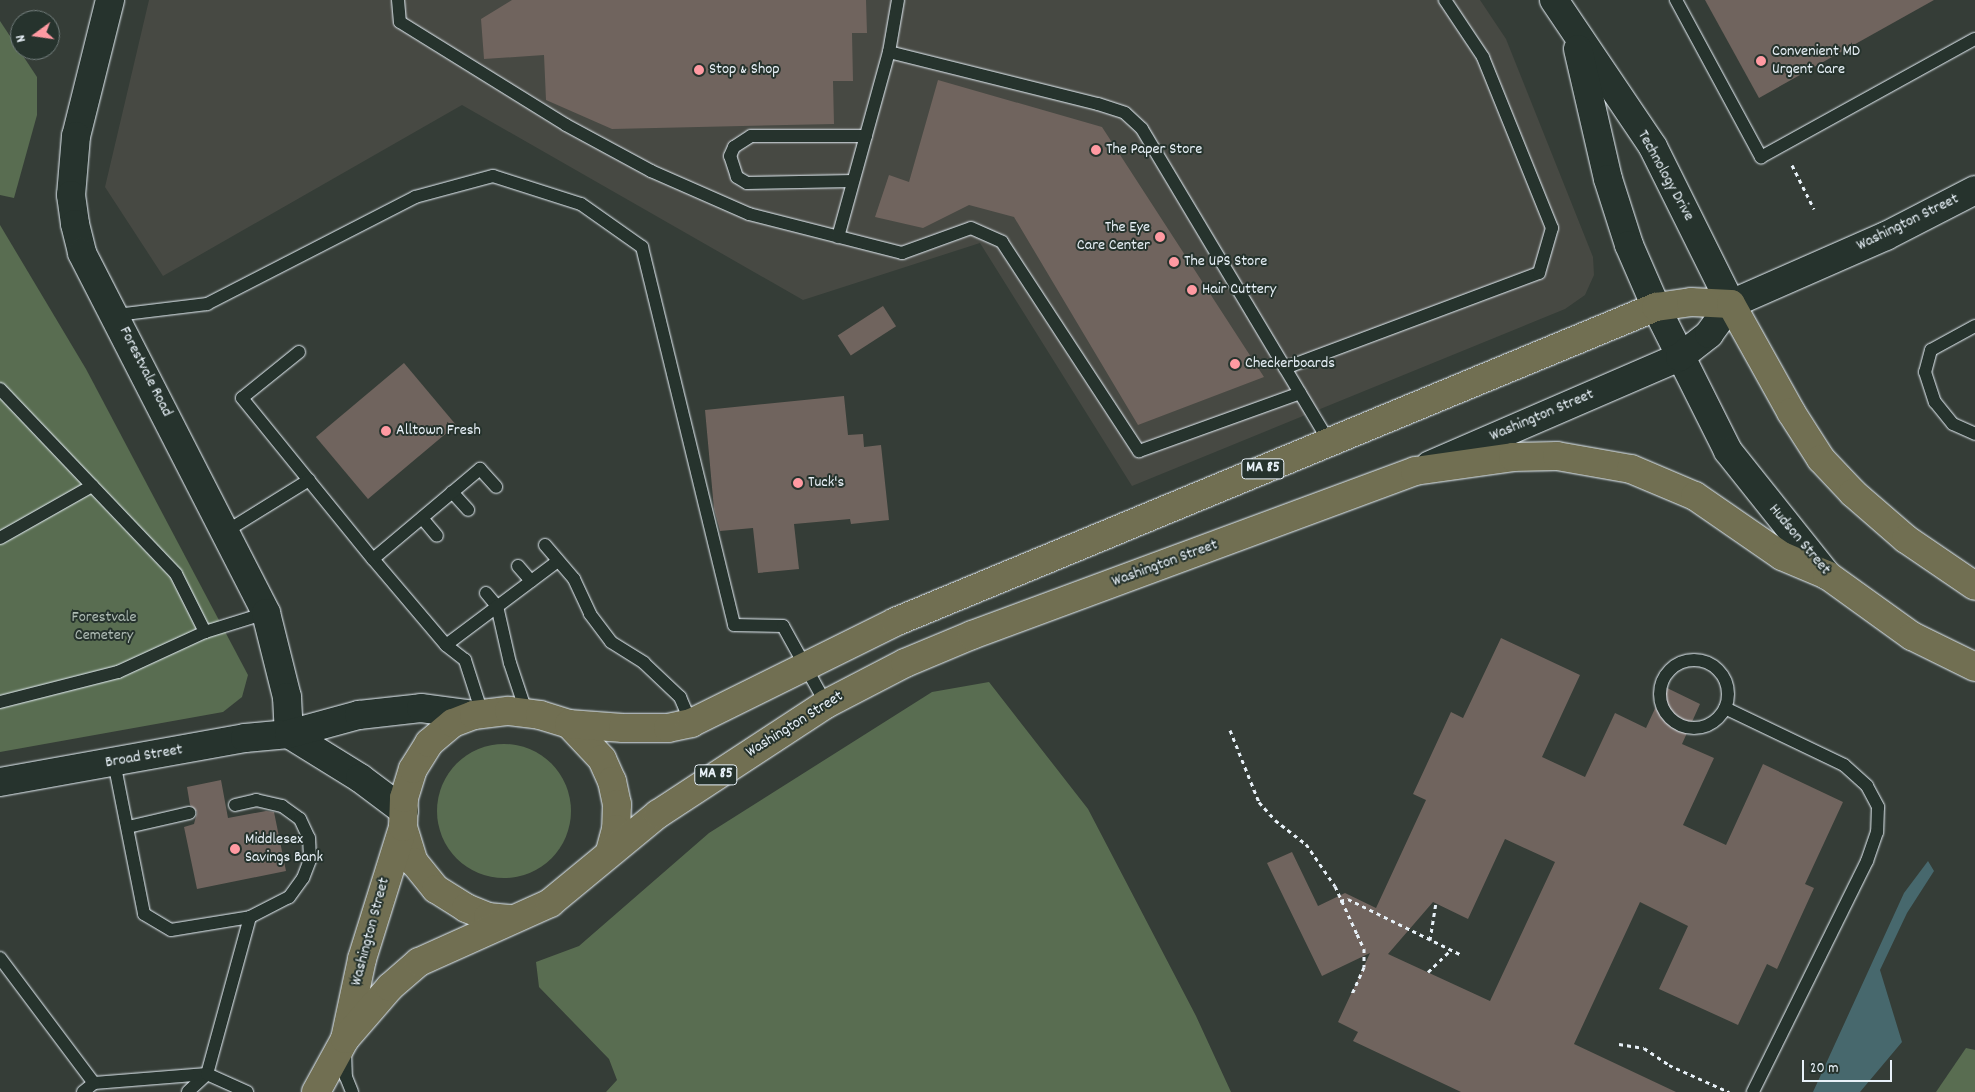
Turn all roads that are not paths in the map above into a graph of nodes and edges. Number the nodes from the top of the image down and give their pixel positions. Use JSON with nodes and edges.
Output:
{"nodes":[{"id":1,"x":110,"y":0,"type":"edge"},
{"id":2,"x":398,"y":0,"type":"edge"},
{"id":3,"x":898,"y":0,"type":"edge"},
{"id":4,"x":1444,"y":0,"type":"edge"},
{"id":5,"x":1554,"y":0,"type":"edge"},
{"id":6,"x":1676,"y":0,"type":"edge"},
{"id":7,"x":1573,"y":28,"type":"junction"},
{"id":8,"x":1975,"y":39,"type":"edge"},
{"id":9,"x":889,"y":52,"type":"junction"},
{"id":10,"x":866,"y":136,"type":"junction"},
{"id":11,"x":853,"y":181,"type":"junction"},
{"id":12,"x":1975,"y":190,"type":"edge"},
{"id":13,"x":838,"y":237,"type":"junction"},
{"id":14,"x":1731,"y":304,"type":"junction"},
{"id":15,"x":1656,"y":307,"type":"junction"},
{"id":16,"x":116,"y":315,"type":"junction"},
{"id":17,"x":1975,"y":326,"type":"edge"},
{"id":18,"x":298,"y":352,"type":"dead end"},
{"id":19,"x":1680,"y":357,"type":"junction"},
{"id":20,"x":1285,"y":368,"type":"junction"},
{"id":21,"x":0,"y":389,"type":"edge"},
{"id":22,"x":1300,"y":393,"type":"junction"},
{"id":23,"x":1975,"y":434,"type":"edge"},
{"id":24,"x":1329,"y":442,"type":"junction"},
{"id":25,"x":1415,"y":471,"type":"junction"},
{"id":26,"x":309,"y":480,"type":"junction"},
{"id":27,"x":92,"y":486,"type":"junction"},
{"id":28,"x":496,"y":487,"type":"dead end"},
{"id":29,"x":452,"y":492,"type":"junction"},
{"id":30,"x":468,"y":510,"type":"dead end"},
{"id":31,"x":422,"y":518,"type":"junction"},
{"id":32,"x":225,"y":532,"type":"junction"},
{"id":33,"x":437,"y":536,"type":"dead end"},
{"id":34,"x":0,"y":538,"type":"edge"},
{"id":35,"x":544,"y":545,"type":"dead end"},
{"id":36,"x":373,"y":559,"type":"junction"},
{"id":37,"x":558,"y":561,"type":"junction"},
{"id":38,"x":518,"y":566,"type":"dead end"},
{"id":39,"x":1828,"y":575,"type":"junction"},
{"id":40,"x":531,"y":581,"type":"junction"},
{"id":41,"x":1975,"y":586,"type":"edge"},
{"id":42,"x":486,"y":593,"type":"dead end"},
{"id":43,"x":497,"y":606,"type":"junction"},
{"id":44,"x":266,"y":613,"type":"junction"},
{"id":45,"x":205,"y":632,"type":"junction"},
{"id":46,"x":446,"y":645,"type":"junction"},
{"id":47,"x":804,"y":667,"type":"junction"},
{"id":48,"x":1975,"y":667,"type":"edge"},
{"id":49,"x":0,"y":702,"type":"edge"},
{"id":50,"x":826,"y":704,"type":"junction"},
{"id":51,"x":1725,"y":708,"type":"junction"},
{"id":52,"x":478,"y":714,"type":"junction"},
{"id":53,"x":526,"y":714,"type":"junction"},
{"id":54,"x":691,"y":723,"type":"junction"},
{"id":55,"x":569,"y":724,"type":"junction"},
{"id":56,"x":289,"y":734,"type":"junction"},
{"id":57,"x":114,"y":762,"type":"junction"},
{"id":58,"x":0,"y":782,"type":"edge"},
{"id":59,"x":235,"y":805,"type":"dead end"},
{"id":60,"x":189,"y":814,"type":"dead end"},
{"id":61,"x":403,"y":819,"type":"junction"},
{"id":62,"x":128,"y":827,"type":"junction"},
{"id":63,"x":610,"y":852,"type":"junction"},
{"id":64,"x":250,"y":917,"type":"junction"},
{"id":65,"x":512,"y":919,"type":"junction"},
{"id":66,"x":0,"y":958,"type":"edge"},
{"id":67,"x":345,"y":1039,"type":"junction"},
{"id":68,"x":207,"y":1074,"type":"junction"},
{"id":69,"x":94,"y":1083,"type":"junction"},
{"id":70,"x":82,"y":1092,"type":"edge"},
{"id":71,"x":188,"y":1092,"type":"edge"},
{"id":72,"x":247,"y":1092,"type":"edge"},
{"id":73,"x":316,"y":1092,"type":"edge"},
{"id":74,"x":352,"y":1092,"type":"edge"},
{"id":75,"x":1753,"y":1092,"type":"edge"}],
"edges":[{"from":1,"to":16,"type":"main road","name":"Forestvale Road"},
{"from":2,"to":13,"type":"lane"},
{"from":3,"to":9,"type":"lane"},
{"from":4,"to":20,"type":"lane"},
{"from":5,"to":7,"type":"main road","name":"Technology Drive"},
{"from":6,"to":8,"type":"lane"},
{"from":7,"to":14,"type":"main road","name":"Technology Drive"},
{"from":7,"to":15,"type":"main road","name":"Technology Drive"},
{"from":9,"to":10,"type":"lane"},
{"from":9,"to":20,"type":"lane"},
{"from":10,"to":11,"type":"lane"},
{"from":10,"to":11,"type":"lane"},
{"from":11,"to":13,"type":"lane"},
{"from":12,"to":14,"type":"main road","name":"Washington Street","number":"MA 85"},
{"from":13,"to":22,"type":"lane"},
{"from":14,"to":15,"type":"main road","name":"Washington Street","number":"MA 85"},
{"from":14,"to":19,"type":"main road","name":"Washington Street","number":"MA 85"},
{"from":14,"to":41,"type":"main road"},
{"from":15,"to":19,"type":"main road","name":"Hudson Street"},
{"from":15,"to":24,"type":"main road","name":"Washington Street","number":"MA 85"},
{"from":16,"to":32,"type":"main road","name":"Forestvale Road"},
{"from":16,"to":47,"type":"lane"},
{"from":17,"to":23,"type":"lane"},
{"from":18,"to":26,"type":"lane"},
{"from":19,"to":25,"type":"main road","name":"Washington Street","number":"MA 85"},
{"from":19,"to":39,"type":"main road","name":"Hudson Street"},
{"from":20,"to":22,"type":"lane"},
{"from":21,"to":27,"type":"lane"},
{"from":22,"to":24,"type":"lane"},
{"from":24,"to":47,"type":"main road","name":"Washington Street","number":"MA 85"},
{"from":25,"to":39,"type":"main road"},
{"from":25,"to":50,"type":"main road","name":"Washington Street","number":"MA 85"},
{"from":26,"to":32,"type":"lane"},
{"from":26,"to":36,"type":"lane"},
{"from":27,"to":34,"type":"lane"},
{"from":27,"to":45,"type":"lane"},
{"from":28,"to":29,"type":"lane"},
{"from":29,"to":30,"type":"lane"},
{"from":29,"to":31,"type":"lane"},
{"from":31,"to":33,"type":"lane"},
{"from":31,"to":36,"type":"lane"},
{"from":32,"to":44,"type":"main road","name":"Forestvale Road"},
{"from":35,"to":37,"type":"lane"},
{"from":36,"to":46,"type":"lane"},
{"from":37,"to":40,"type":"lane"},
{"from":37,"to":54,"type":"lane"},
{"from":38,"to":40,"type":"lane"},
{"from":39,"to":48,"type":"main road","name":"Hudson Street"},
{"from":40,"to":43,"type":"lane"},
{"from":42,"to":43,"type":"lane"},
{"from":43,"to":46,"type":"lane"},
{"from":43,"to":53,"type":"lane"},
{"from":44,"to":45,"type":"lane"},
{"from":44,"to":56,"type":"main road","name":"Forestvale Road"},
{"from":45,"to":49,"type":"lane"},
{"from":46,"to":52,"type":"lane"},
{"from":47,"to":50,"type":"lane"},
{"from":47,"to":54,"type":"main road","name":"Washington Street","number":"MA 85"},
{"from":50,"to":63,"type":"main road","name":"Washington Street","number":"MA 85"},
{"from":51,"to":51,"type":"lane"},
{"from":51,"to":75,"type":"lane"},
{"from":52,"to":53,"type":"main road","name":"Washington Street","number":"MA 85"},
{"from":52,"to":56,"type":"main road","name":"Broad Street"},
{"from":52,"to":61,"type":"main road","name":"Washington Street","number":"MA 85"},
{"from":53,"to":55,"type":"main road","name":"Washington Street","number":"MA 85"},
{"from":54,"to":55,"type":"main road","name":"Washington Street","number":"MA 85"},
{"from":55,"to":63,"type":"main road"},
{"from":56,"to":57,"type":"main road","name":"Broad Street"},
{"from":56,"to":61,"type":"main road"},
{"from":57,"to":58,"type":"main road","name":"Broad Street"},
{"from":57,"to":62,"type":"lane"},
{"from":59,"to":64,"type":"lane"},
{"from":60,"to":62,"type":"lane"},
{"from":61,"to":65,"type":"main road","name":"Washington Street"},
{"from":61,"to":67,"type":"main road","name":"Washington Street","number":"MA 85"},
{"from":62,"to":64,"type":"lane"},
{"from":63,"to":65,"type":"main road","name":"Washington Street","number":"MA 85"},
{"from":64,"to":68,"type":"lane"},
{"from":65,"to":67,"type":"main road","name":"Washington Street","number":"MA 85"},
{"from":66,"to":69,"type":"lane"},
{"from":67,"to":73,"type":"main road","name":"Washington Street","number":"MA 85"},
{"from":67,"to":74,"type":"lane"},
{"from":68,"to":69,"type":"lane"},
{"from":68,"to":71,"type":"lane"},
{"from":68,"to":72,"type":"lane"},
{"from":69,"to":70,"type":"lane"}]}
